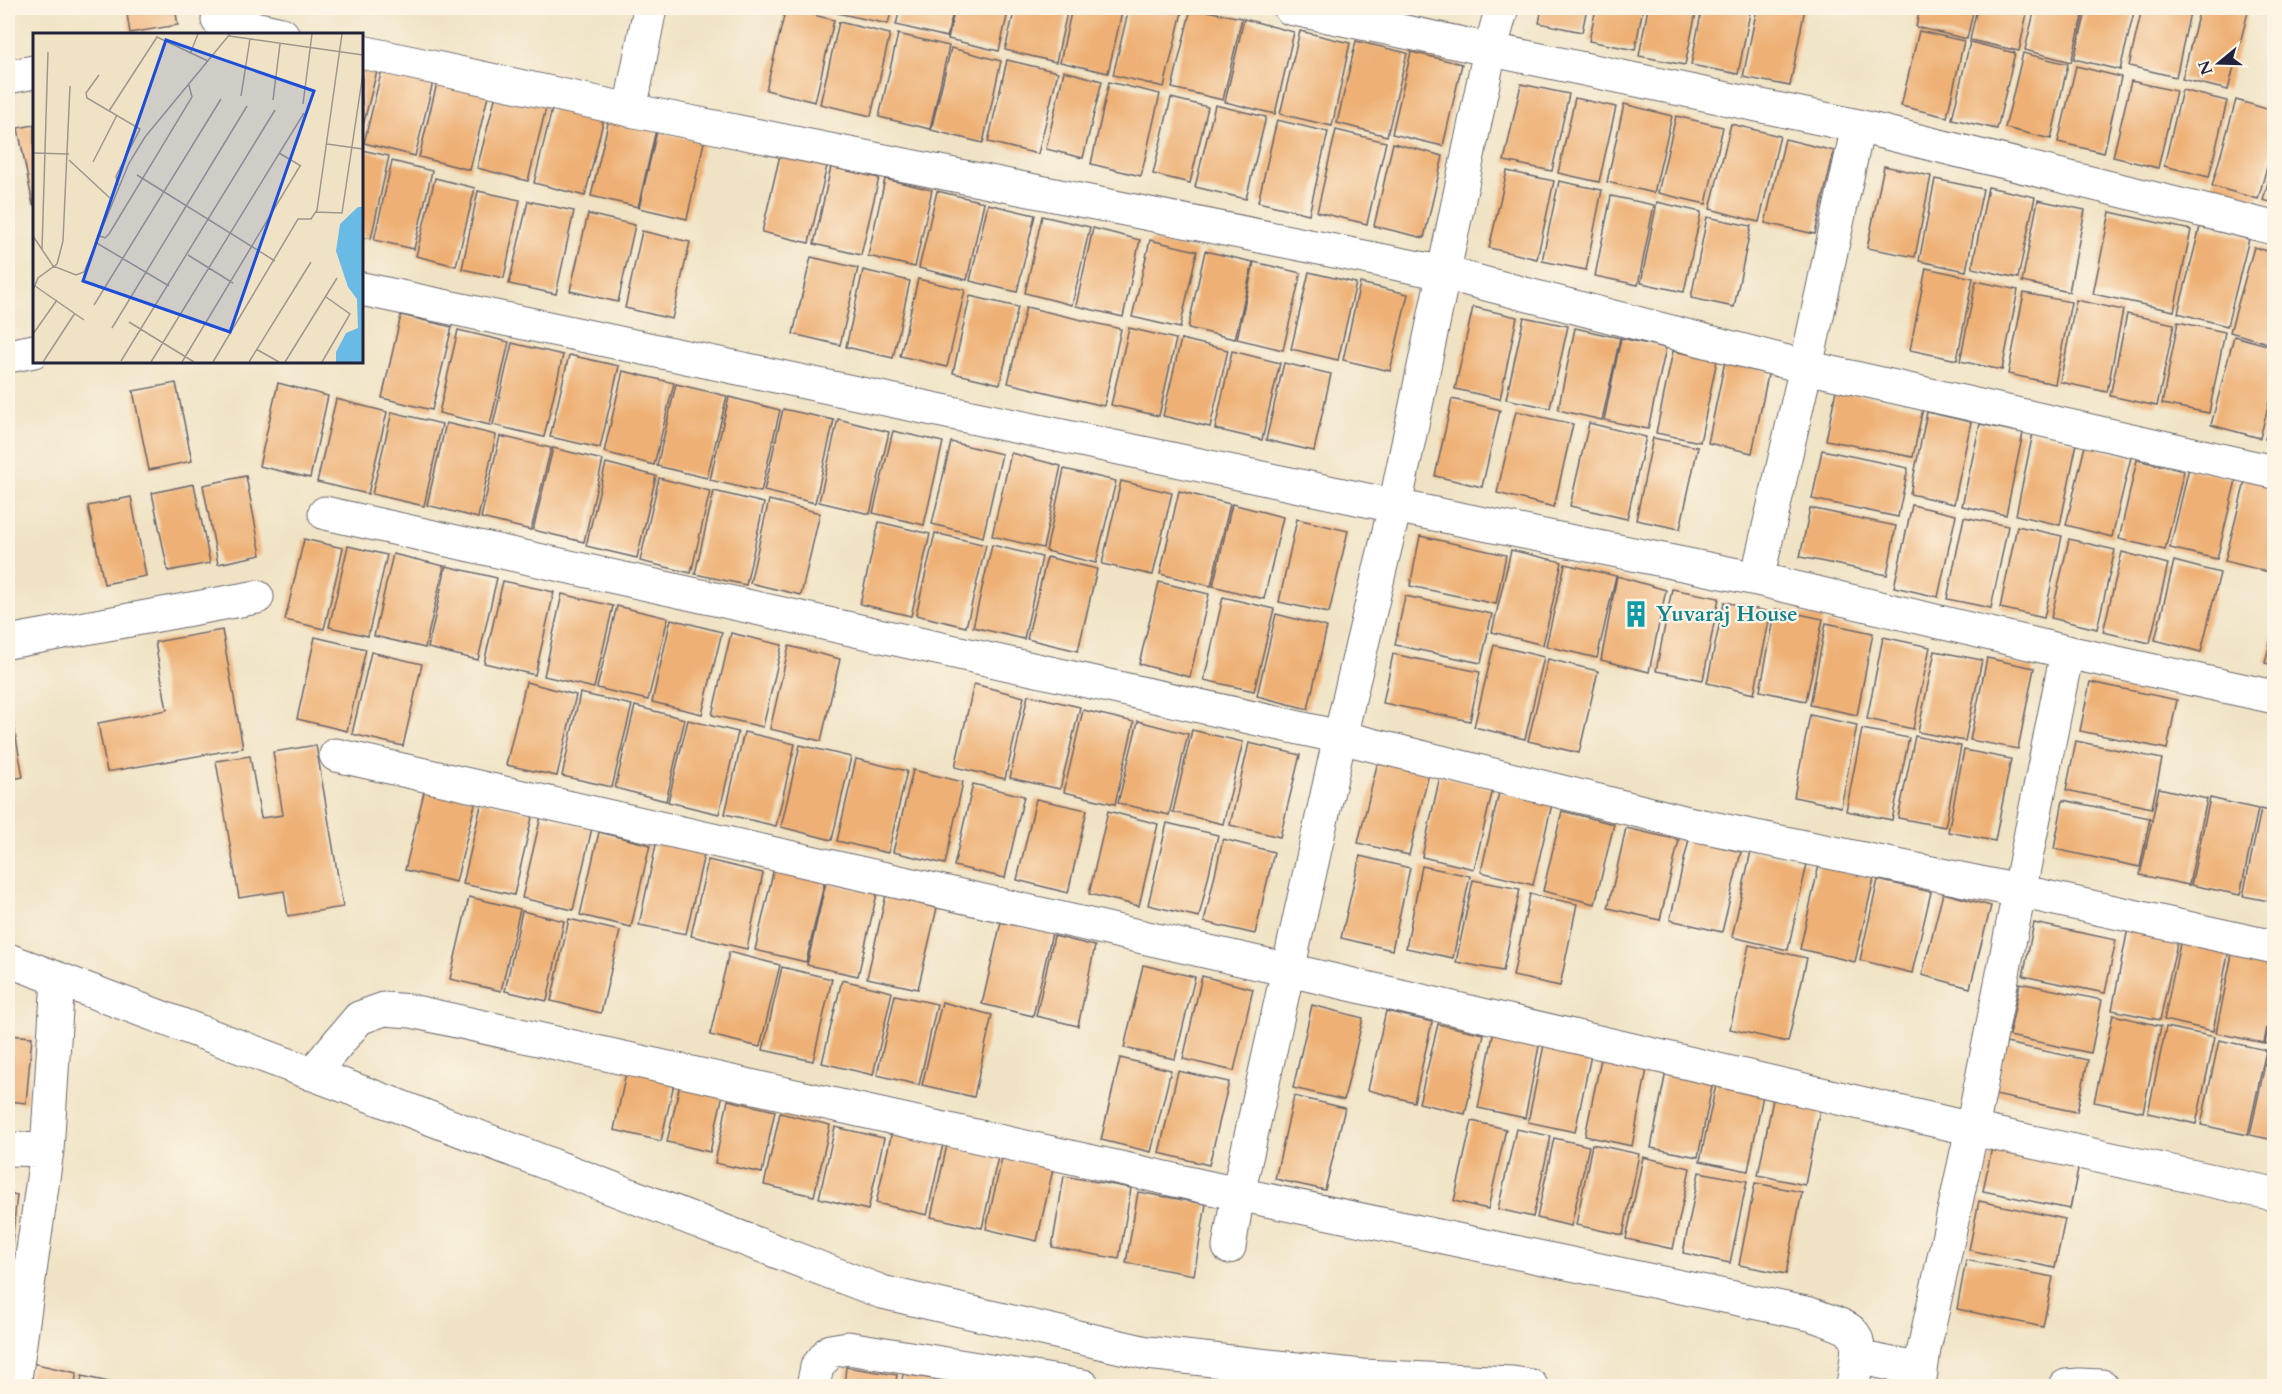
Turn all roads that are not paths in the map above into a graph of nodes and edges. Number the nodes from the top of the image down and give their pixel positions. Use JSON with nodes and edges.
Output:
{"nodes":[{"id":1,"x":650,"y":8,"type":"edge"},
{"id":2,"x":1290,"y":8,"type":"edge"},
{"id":3,"x":1502,"y":8,"type":"edge"},
{"id":4,"x":218,"y":20,"type":"dead end"},
{"id":5,"x":277,"y":33,"type":"edge"},
{"id":6,"x":1490,"y":50,"type":"junction"},
{"id":7,"x":363,"y":52,"type":"edge"},
{"id":8,"x":33,"y":72,"type":"edge"},
{"id":9,"x":8,"y":77,"type":"edge"},
{"id":10,"x":630,"y":110,"type":"junction"},
{"id":11,"x":1858,"y":126,"type":"junction"},
{"id":12,"x":2274,"y":228,"type":"edge"},
{"id":13,"x":1444,"y":273,"type":"junction"},
{"id":14,"x":363,"y":289,"type":"edge"},
{"id":15,"x":33,"y":351,"type":"edge"},
{"id":16,"x":8,"y":356,"type":"edge"},
{"id":17,"x":1806,"y":367,"type":"junction"},
{"id":18,"x":2274,"y":472,"type":"edge"},
{"id":19,"x":1395,"y":506,"type":"junction"},
{"id":20,"x":325,"y":513,"type":"dead end"},
{"id":21,"x":1757,"y":579,"type":"junction"},
{"id":22,"x":257,"y":597,"type":"dead end"},
{"id":23,"x":8,"y":642,"type":"edge"},
{"id":24,"x":2067,"y":652,"type":"junction"},
{"id":25,"x":2274,"y":697,"type":"edge"},
{"id":26,"x":1340,"y":737,"type":"junction"},
{"id":27,"x":336,"y":755,"type":"dead end"},
{"id":28,"x":2019,"y":891,"type":"junction"},
{"id":29,"x":2274,"y":947,"type":"edge"},
{"id":30,"x":8,"y":960,"type":"edge"},
{"id":31,"x":1289,"y":970,"type":"junction"},
{"id":32,"x":58,"y":979,"type":"junction"},
{"id":33,"x":312,"y":1074,"type":"junction"},
{"id":34,"x":1972,"y":1129,"type":"junction"},
{"id":35,"x":8,"y":1149,"type":"edge"},
{"id":36,"x":47,"y":1150,"type":"junction"},
{"id":37,"x":1238,"y":1194,"type":"junction"},
{"id":38,"x":2274,"y":1194,"type":"edge"},
{"id":39,"x":1229,"y":1247,"type":"dead end"},
{"id":40,"x":1855,"y":1372,"type":"edge"},
{"id":41,"x":1920,"y":1378,"type":"edge"},
{"id":42,"x":1358,"y":1381,"type":"edge"},
{"id":43,"x":1518,"y":1385,"type":"edge"},
{"id":44,"x":14,"y":1386,"type":"edge"},
{"id":45,"x":813,"y":1386,"type":"edge"},
{"id":46,"x":1083,"y":1386,"type":"edge"},
{"id":47,"x":2066,"y":1386,"type":"edge"},
{"id":48,"x":2102,"y":1386,"type":"edge"}],
"edges":[{"from":1,"to":10,"type":"street"},
{"from":2,"to":6,"type":"street"},
{"from":3,"to":6,"type":"street"},
{"from":4,"to":5,"type":"street"},
{"from":6,"to":11,"type":"street"},
{"from":6,"to":13,"type":"street"},
{"from":7,"to":10,"type":"street"},
{"from":8,"to":9,"type":"street"},
{"from":10,"to":13,"type":"street"},
{"from":11,"to":12,"type":"street"},
{"from":11,"to":17,"type":"street"},
{"from":13,"to":17,"type":"street"},
{"from":13,"to":19,"type":"street"},
{"from":14,"to":19,"type":"street"},
{"from":15,"to":16,"type":"street"},
{"from":17,"to":18,"type":"street"},
{"from":17,"to":21,"type":"street"},
{"from":19,"to":21,"type":"street"},
{"from":19,"to":26,"type":"street"},
{"from":20,"to":26,"type":"street"},
{"from":21,"to":24,"type":"street"},
{"from":22,"to":23,"type":"street"},
{"from":24,"to":25,"type":"street"},
{"from":24,"to":28,"type":"street"},
{"from":26,"to":28,"type":"street"},
{"from":26,"to":31,"type":"street"},
{"from":27,"to":31,"type":"street"},
{"from":28,"to":29,"type":"street"},
{"from":28,"to":34,"type":"street"},
{"from":30,"to":32,"type":"street"},
{"from":31,"to":34,"type":"street"},
{"from":31,"to":37,"type":"street"},
{"from":32,"to":33,"type":"street"},
{"from":32,"to":36,"type":"street"},
{"from":33,"to":37,"type":"street"},
{"from":33,"to":42,"type":"street"},
{"from":34,"to":38,"type":"street"},
{"from":34,"to":41,"type":"street"},
{"from":35,"to":36,"type":"street"},
{"from":36,"to":44,"type":"street"},
{"from":37,"to":39,"type":"street"},
{"from":37,"to":40,"type":"street"},
{"from":40,"to":41,"type":"street"},
{"from":42,"to":43,"type":"street"},
{"from":45,"to":46,"type":"street"},
{"from":47,"to":48,"type":"street"}]}
